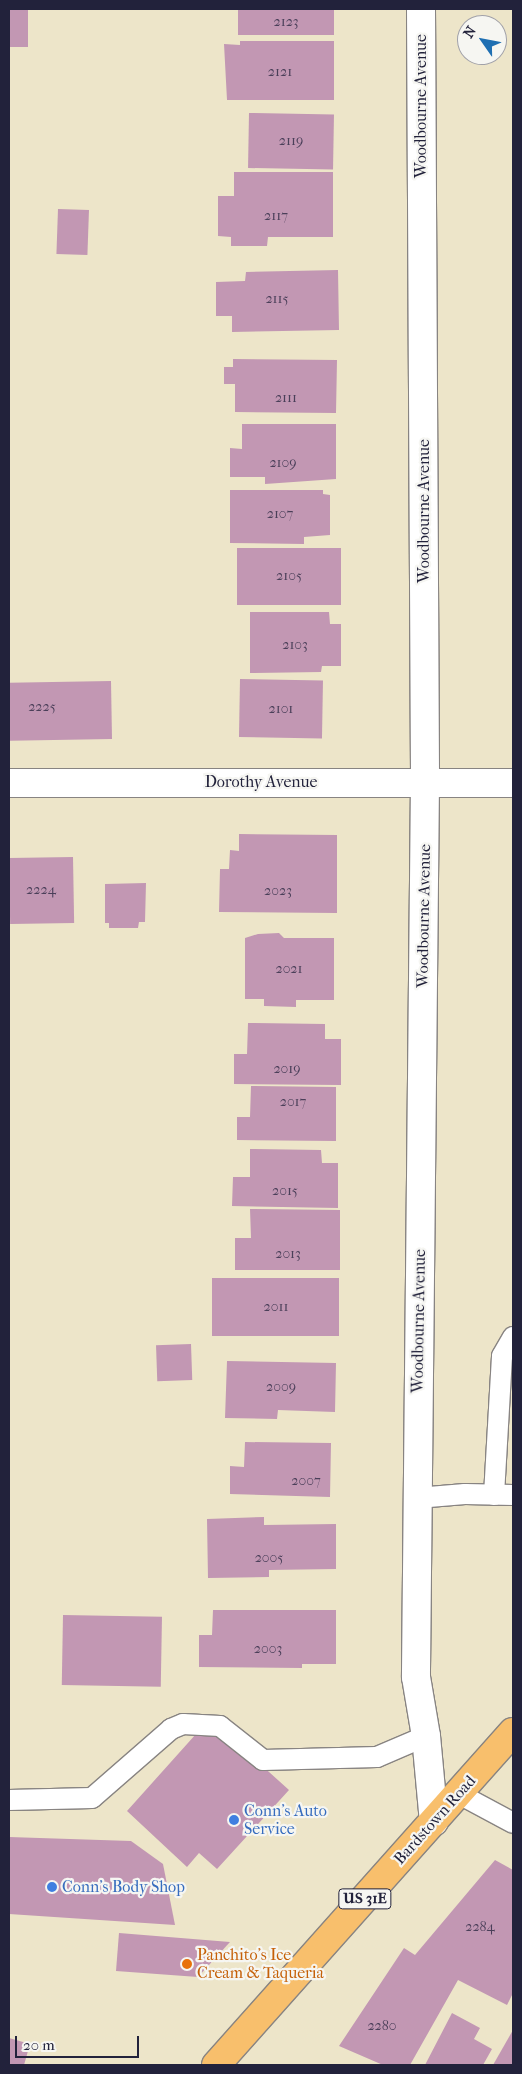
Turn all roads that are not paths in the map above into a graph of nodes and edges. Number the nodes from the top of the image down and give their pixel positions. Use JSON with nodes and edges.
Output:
{"nodes":[{"id":1,"x":421,"y":9,"type":"edge"},
{"id":2,"x":425,"y":782,"type":"junction"},
{"id":3,"x":9,"y":783,"type":"edge"},
{"id":4,"x":513,"y":783,"type":"edge"},
{"id":5,"x":513,"y":1337,"type":"edge"},
{"id":6,"x":504,"y":1495,"type":"edge"},
{"id":7,"x":417,"y":1498,"type":"junction"},
{"id":8,"x":513,"y":1732,"type":"edge"},
{"id":9,"x":426,"y":1736,"type":"junction"},
{"id":10,"x":459,"y":1794,"type":"junction"},
{"id":11,"x":9,"y":1800,"type":"edge"},
{"id":12,"x":434,"y":1822,"type":"junction"},
{"id":13,"x":513,"y":1824,"type":"edge"},
{"id":14,"x":216,"y":2065,"type":"edge"}],
"edges":[{"from":1,"to":2,"type":"street","name":"Woodbourne Avenue"},
{"from":2,"to":3,"type":"street","name":"Dorothy Avenue"},
{"from":2,"to":4,"type":"street","name":"Dorothy Avenue"},
{"from":2,"to":7,"type":"street","name":"Woodbourne Avenue"},
{"from":5,"to":6,"type":"lane"},
{"from":6,"to":7,"type":"lane"},
{"from":7,"to":9,"type":"street","name":"Woodbourne Avenue"},
{"from":8,"to":10,"type":"main road","name":"Bardstown Road","number":"US 31E"},
{"from":9,"to":11,"type":"lane"},
{"from":9,"to":12,"type":"street","name":"Woodbourne Avenue"},
{"from":10,"to":12,"type":"main road","name":"Bardstown Road","number":"US 31E"},
{"from":10,"to":13,"type":"lane"},
{"from":12,"to":14,"type":"main road","name":"Bardstown Road","number":"US 31E"}]}
